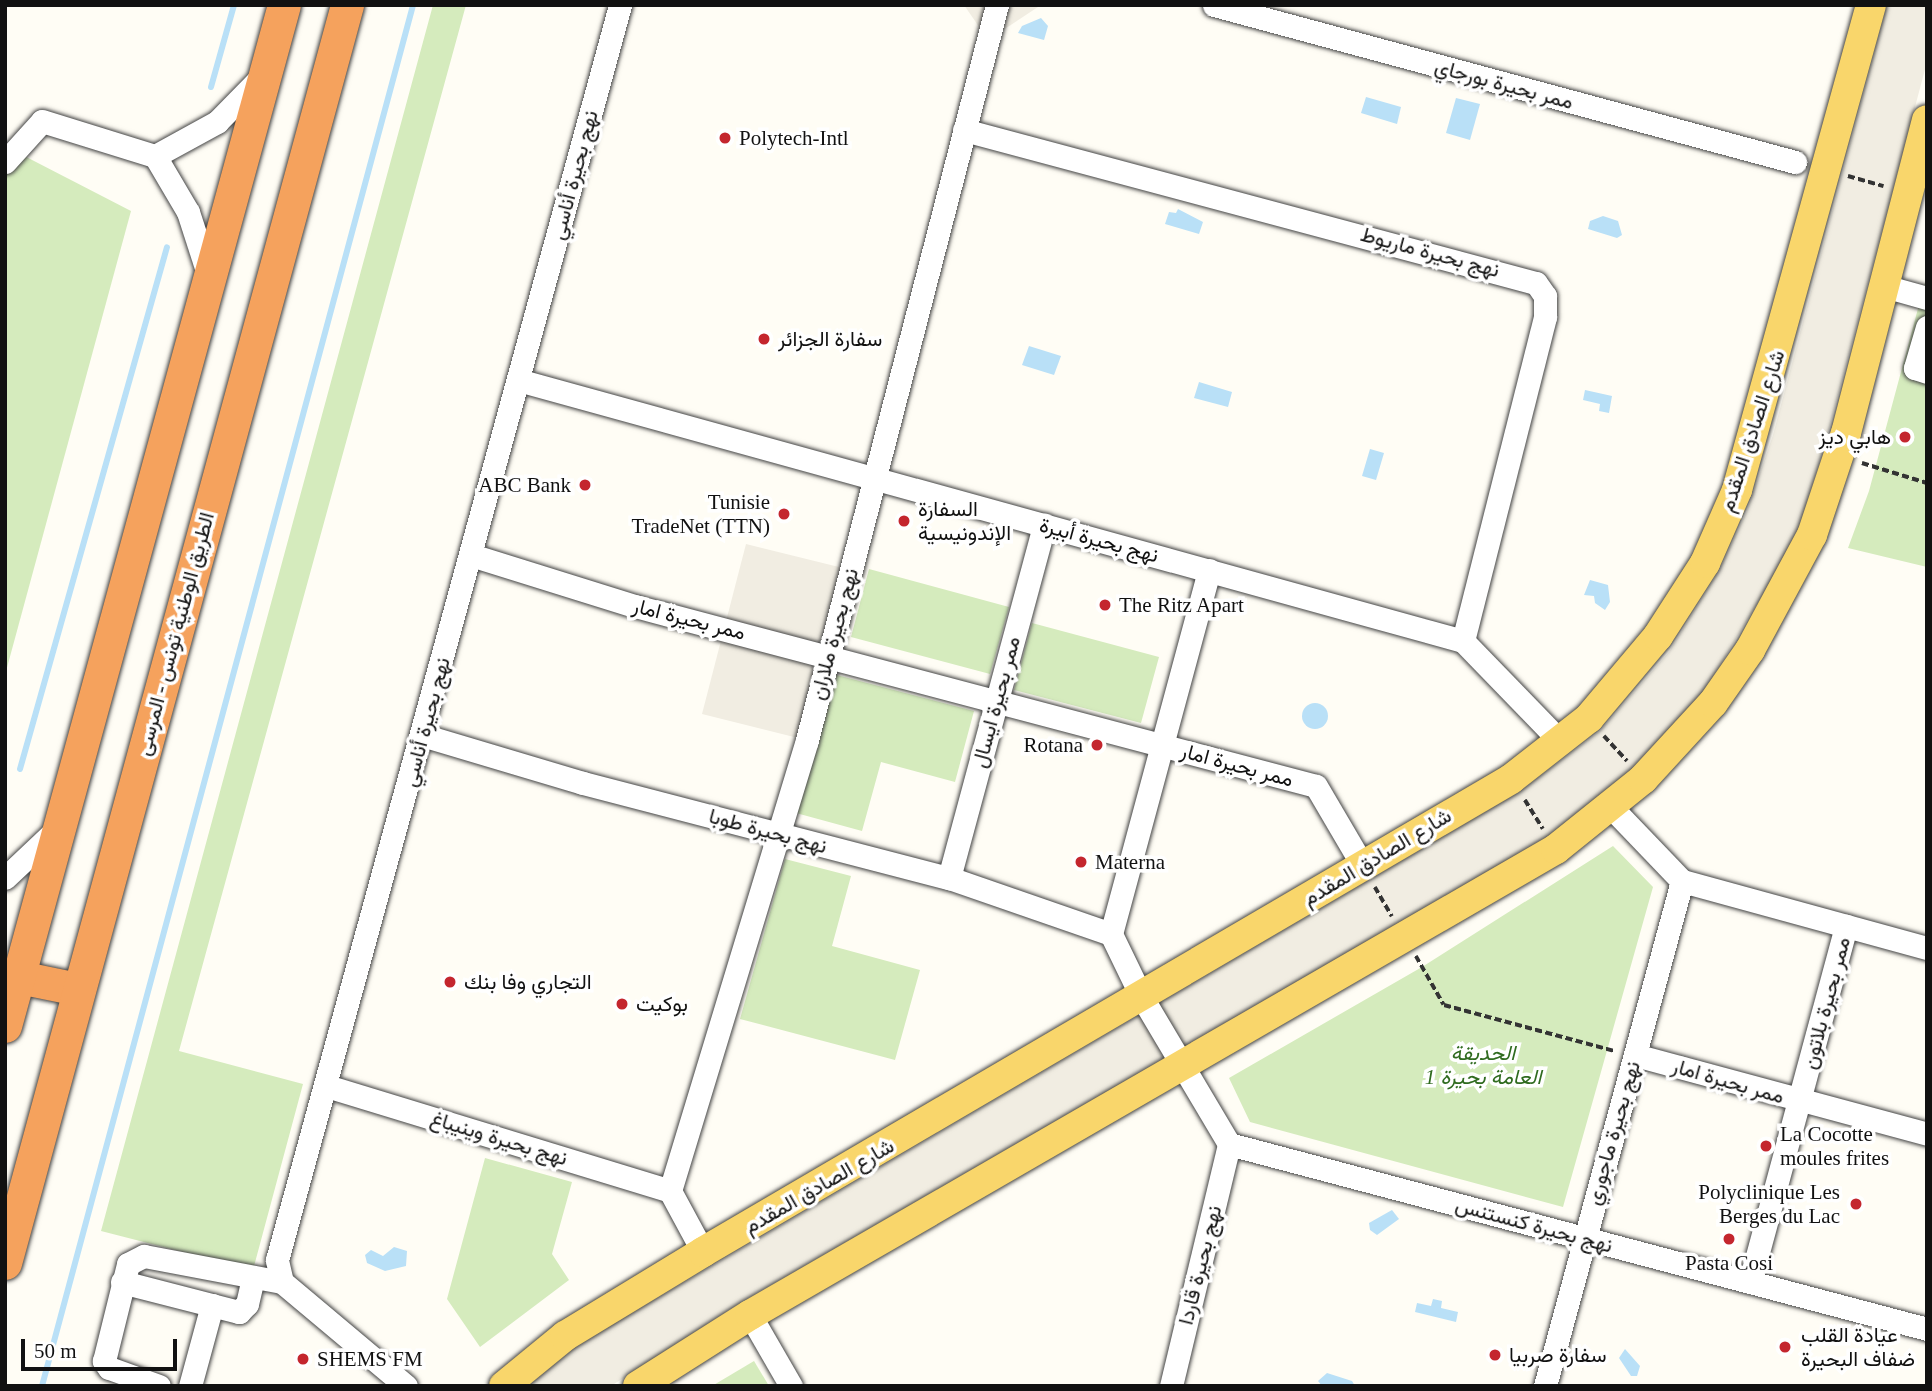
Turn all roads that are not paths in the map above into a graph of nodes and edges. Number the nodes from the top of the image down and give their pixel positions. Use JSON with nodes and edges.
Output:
{"nodes":[{"id":1,"x":284,"y":5,"type":"edge"},
{"id":2,"x":347,"y":5,"type":"edge"},
{"id":3,"x":620,"y":5,"type":"edge"},
{"id":4,"x":997,"y":5,"type":"edge"},
{"id":5,"x":1214,"y":5,"type":"edge"},
{"id":6,"x":1871,"y":5,"type":"edge"},
{"id":7,"x":265,"y":71,"type":"junction"},
{"id":8,"x":1927,"y":120,"type":"edge"},
{"id":9,"x":964,"y":130,"type":"junction"},
{"id":10,"x":155,"y":156,"type":"junction"},
{"id":11,"x":5,"y":162,"type":"edge"},
{"id":12,"x":1795,"y":162,"type":"dead end"},
{"id":13,"x":209,"y":274,"type":"junction"},
{"id":14,"x":1884,"y":286,"type":"junction"},
{"id":15,"x":1927,"y":298,"type":"edge"},
{"id":16,"x":1927,"y":327,"type":"edge"},
{"id":17,"x":1927,"y":372,"type":"edge"},
{"id":18,"x":518,"y":380,"type":"junction"},
{"id":19,"x":874,"y":479,"type":"junction"},
{"id":20,"x":1044,"y":525,"type":"junction"},
{"id":21,"x":471,"y":555,"type":"junction"},
{"id":22,"x":1209,"y":570,"type":"junction"},
{"id":23,"x":1463,"y":641,"type":"junction"},
{"id":24,"x":828,"y":656,"type":"junction"},
{"id":25,"x":997,"y":701,"type":"junction"},
{"id":26,"x":422,"y":735,"type":"junction"},
{"id":27,"x":1561,"y":741,"type":"junction"},
{"id":28,"x":1159,"y":744,"type":"junction"},
{"id":29,"x":1612,"y":808,"type":"junction"},
{"id":30,"x":60,"y":825,"type":"junction"},
{"id":31,"x":777,"y":833,"type":"junction"},
{"id":32,"x":1363,"y":866,"type":"junction"},
{"id":33,"x":5,"y":878,"type":"edge"},
{"id":34,"x":949,"y":878,"type":"junction"},
{"id":35,"x":1682,"y":881,"type":"junction"},
{"id":36,"x":1846,"y":926,"type":"junction"},
{"id":37,"x":1111,"y":934,"type":"junction"},
{"id":38,"x":1927,"y":948,"type":"edge"},
{"id":39,"x":12,"y":975,"type":"edge"},
{"id":40,"x":78,"y":989,"type":"junction"},
{"id":41,"x":1140,"y":994,"type":"junction"},
{"id":42,"x":5,"y":1026,"type":"edge"},
{"id":43,"x":1634,"y":1055,"type":"junction"},
{"id":44,"x":1184,"y":1065,"type":"junction"},
{"id":45,"x":327,"y":1086,"type":"junction"},
{"id":46,"x":1800,"y":1101,"type":"junction"},
{"id":47,"x":1927,"y":1134,"type":"edge"},
{"id":48,"x":1230,"y":1144,"type":"junction"},
{"id":49,"x":670,"y":1191,"type":"junction"},
{"id":50,"x":1584,"y":1239,"type":"junction"},
{"id":51,"x":703,"y":1252,"type":"junction"},
{"id":52,"x":5,"y":1263,"type":"edge"},
{"id":53,"x":253,"y":1279,"type":"junction"},
{"id":54,"x":122,"y":1282,"type":"junction"},
{"id":55,"x":282,"y":1282,"type":"junction"},
{"id":56,"x":1750,"y":1282,"type":"junction"},
{"id":57,"x":212,"y":1305,"type":"junction"},
{"id":58,"x":750,"y":1315,"type":"junction"},
{"id":59,"x":1927,"y":1329,"type":"edge"},
{"id":60,"x":159,"y":1386,"type":"edge"},
{"id":61,"x":190,"y":1386,"type":"edge"},
{"id":62,"x":406,"y":1386,"type":"edge"},
{"id":63,"x":504,"y":1386,"type":"edge"},
{"id":64,"x":638,"y":1386,"type":"edge"},
{"id":65,"x":791,"y":1386,"type":"edge"},
{"id":66,"x":1171,"y":1386,"type":"edge"},
{"id":67,"x":1545,"y":1386,"type":"edge"}],
"edges":[{"from":1,"to":7,"type":"highway"},
{"from":2,"to":40,"type":"highway","name":"الطريق الوطنية تونس - المرسى"},
{"from":3,"to":18,"type":"street","name":"نهج بحيرة أناسي"},
{"from":4,"to":9,"type":"street","name":"نهج بحيرة ملاران"},
{"from":5,"to":12,"type":"street","name":"ممر بحيرة بورجاي"},
{"from":6,"to":27,"type":"main road","name":"شارع الصادق المقدم"},
{"from":7,"to":10,"type":"street"},
{"from":7,"to":13,"type":"highway"},
{"from":8,"to":14,"type":"main road"},
{"from":9,"to":19,"type":"street","name":"نهج بحيرة ملاران"},
{"from":9,"to":23,"type":"street","name":"نهج بحيرة ماريوط"},
{"from":10,"to":11,"type":"street"},
{"from":10,"to":13,"type":"street"},
{"from":13,"to":30,"type":"highway"},
{"from":14,"to":15,"type":"street"},
{"from":14,"to":29,"type":"main road"},
{"from":16,"to":17,"type":"street"},
{"from":18,"to":19,"type":"street","name":"نهج بحيرة أبيرة"},
{"from":18,"to":21,"type":"street","name":"نهج بحيرة أناسي"},
{"from":19,"to":20,"type":"street","name":"نهج بحيرة أبيرة"},
{"from":19,"to":24,"type":"street","name":"نهج بحيرة ملاران"},
{"from":20,"to":22,"type":"street","name":"نهج بحيرة أبيرة"},
{"from":20,"to":25,"type":"street","name":"ممر بحيرة ايسال"},
{"from":21,"to":24,"type":"street","name":"ممر بحيرة امار"},
{"from":21,"to":26,"type":"street","name":"نهج بحيرة أناسي"},
{"from":22,"to":23,"type":"street","name":"نهج بحيرة أبيرة"},
{"from":22,"to":28,"type":"street"},
{"from":23,"to":27,"type":"street","name":"نهج بحيرة أبيرة"},
{"from":24,"to":25,"type":"street","name":"ممر بحيرة امار"},
{"from":24,"to":31,"type":"street","name":"نهج بحيرة ملاران"},
{"from":25,"to":28,"type":"street","name":"ممر بحيرة امار"},
{"from":25,"to":34,"type":"street","name":"ممر بحيرة ايسال"},
{"from":26,"to":31,"type":"street","name":"نهج بحيرة طوبا"},
{"from":26,"to":45,"type":"street","name":"نهج بحيرة أناسي"},
{"from":27,"to":32,"type":"main road","name":"شارع الصادق المقدم"},
{"from":28,"to":32,"type":"street","name":"ممر بحيرة امار"},
{"from":28,"to":37,"type":"street"},
{"from":29,"to":35,"type":"street"},
{"from":29,"to":44,"type":"main road"},
{"from":30,"to":33,"type":"street"},
{"from":30,"to":39,"type":"highway"},
{"from":31,"to":34,"type":"street","name":"نهج بحيرة طوبا"},
{"from":31,"to":49,"type":"street","name":"نهج بحيرة ملاران"},
{"from":32,"to":41,"type":"main road","name":"شارع الصادق المقدم"},
{"from":34,"to":37,"type":"street","name":"نهج بحيرة طوبا"},
{"from":35,"to":36,"type":"street"},
{"from":35,"to":43,"type":"street","name":"نهج بحيرة ماجوري"},
{"from":36,"to":38,"type":"street"},
{"from":36,"to":46,"type":"street","name":"ممر بحيرة بلاتون"},
{"from":37,"to":41,"type":"street"},
{"from":39,"to":40,"type":"highway"},
{"from":39,"to":42,"type":"highway"},
{"from":40,"to":52,"type":"highway","name":"الطريق الوطنية تونس - المرسى"},
{"from":41,"to":44,"type":"street"},
{"from":41,"to":51,"type":"main road","name":"شارع الصادق المقدم"},
{"from":43,"to":46,"type":"street","name":"ممر بحيرة امار"},
{"from":43,"to":50,"type":"street","name":"نهج بحيرة ماجوري"},
{"from":44,"to":48,"type":"street"},
{"from":44,"to":58,"type":"main road"},
{"from":45,"to":49,"type":"street","name":"نهج بحيرة وينيباغ"},
{"from":45,"to":55,"type":"street","name":"نهج بحيرة أناسي"},
{"from":46,"to":47,"type":"street","name":"ممر بحيرة امار"},
{"from":46,"to":56,"type":"street","name":"ممر بحيرة بلاتون"},
{"from":48,"to":50,"type":"street","name":"نهج بحيرة كنستنس"},
{"from":48,"to":66,"type":"street","name":"نهج بحيرة قاردا"},
{"from":49,"to":51,"type":"street"},
{"from":50,"to":56,"type":"street","name":"نهج بحيرة كنستنس"},
{"from":50,"to":67,"type":"street","name":"نهج بحيرة ماجوري"},
{"from":51,"to":63,"type":"main road","name":"شارع الصادق المقدم"},
{"from":53,"to":54,"type":"street"},
{"from":53,"to":55,"type":"street"},
{"from":53,"to":57,"type":"street"},
{"from":54,"to":57,"type":"street"},
{"from":54,"to":60,"type":"street"},
{"from":55,"to":62,"type":"street"},
{"from":56,"to":59,"type":"street","name":"نهج بحيرة كنستنس"},
{"from":57,"to":61,"type":"street"},
{"from":58,"to":64,"type":"main road"},
{"from":58,"to":65,"type":"street"}]}
